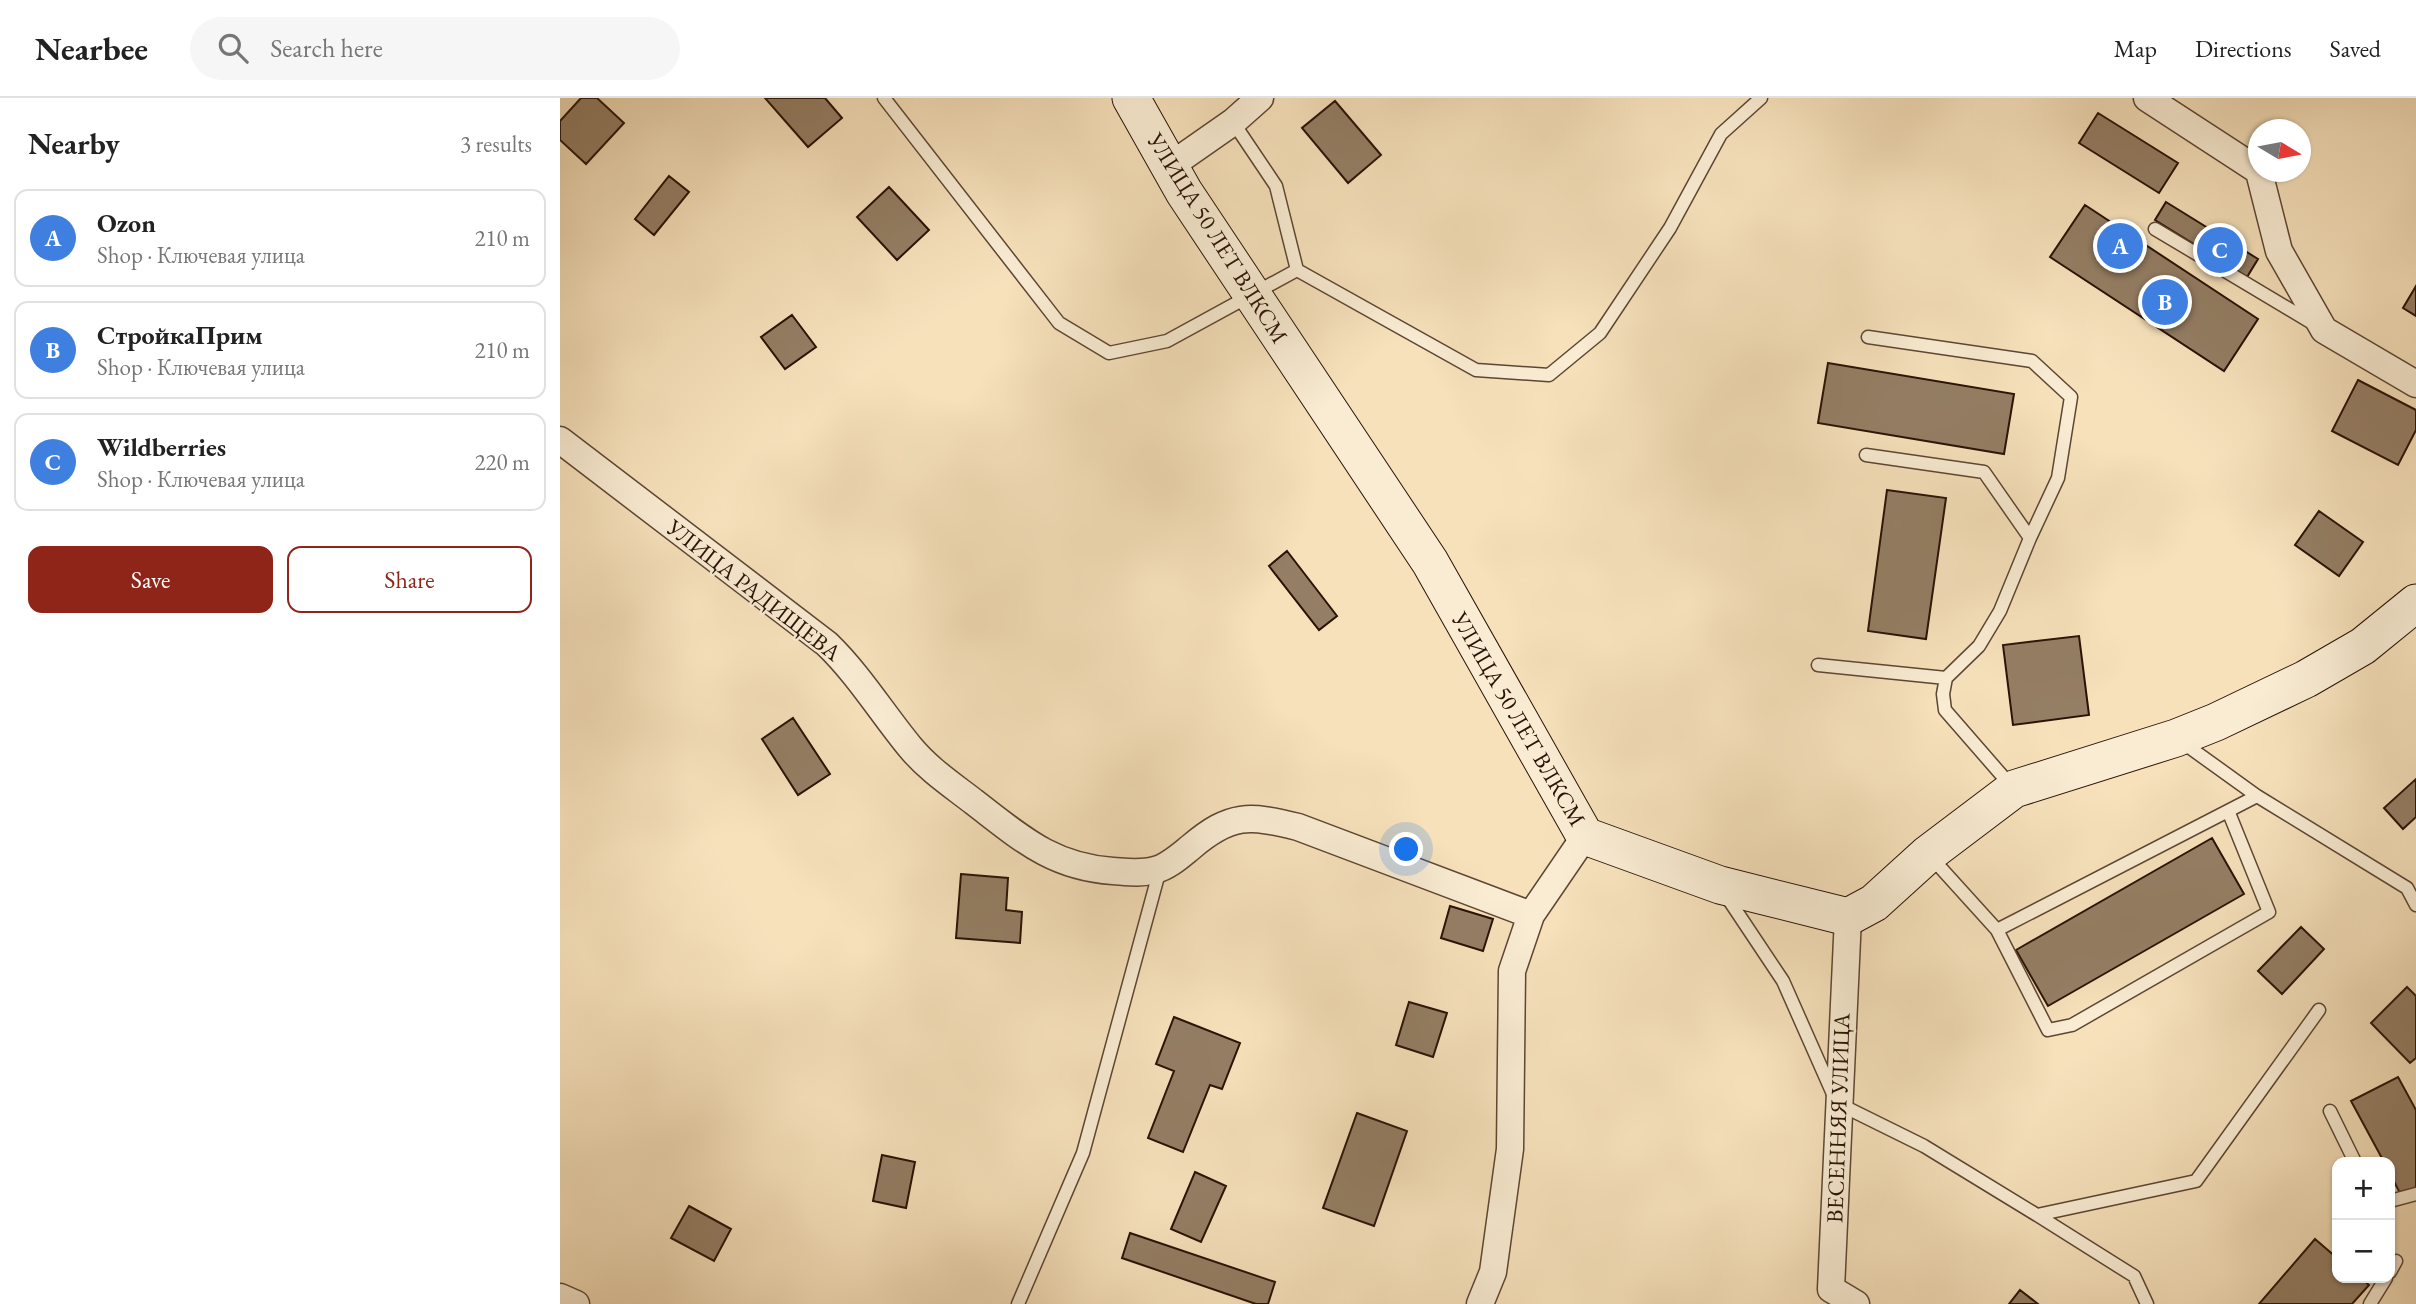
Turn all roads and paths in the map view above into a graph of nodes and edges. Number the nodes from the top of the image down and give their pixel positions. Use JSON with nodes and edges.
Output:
{"nodes":[{"id":1,"x":884,"y":98,"type":"edge"},
{"id":2,"x":1132,"y":98,"type":"edge"},
{"id":3,"x":1260,"y":98,"type":"edge"},
{"id":4,"x":1761,"y":98,"type":"edge"},
{"id":5,"x":2147,"y":98,"type":"edge"},
{"id":6,"x":1233,"y":122,"type":"junction"},
{"id":7,"x":2248,"y":164,"type":"edge"},
{"id":8,"x":1170,"y":166,"type":"junction"},
{"id":9,"x":2262,"y":182,"type":"edge"},
{"id":10,"x":2155,"y":229,"type":"dead end"},
{"id":11,"x":1297,"y":271,"type":"junction"},
{"id":12,"x":1251,"y":293,"type":"junction"},
{"id":13,"x":2324,"y":330,"type":"junction"},
{"id":14,"x":1868,"y":337,"type":"dead end"},
{"id":15,"x":2416,"y":384,"type":"edge"},
{"id":16,"x":560,"y":440,"type":"edge"},
{"id":17,"x":1866,"y":455,"type":"dead end"},
{"id":18,"x":2030,"y":538,"type":"junction"},
{"id":19,"x":2416,"y":603,"type":"edge"},
{"id":20,"x":1818,"y":665,"type":"dead end"},
{"id":21,"x":1947,"y":678,"type":"junction"},
{"id":22,"x":2176,"y":738,"type":"junction"},
{"id":23,"x":2014,"y":789,"type":"junction"},
{"id":24,"x":2257,"y":796,"type":"junction"},
{"id":25,"x":2229,"y":813,"type":"junction"},
{"id":26,"x":1585,"y":836,"type":"junction"},
{"id":27,"x":1928,"y":854,"type":"junction"},
{"id":28,"x":1160,"y":869,"type":"junction"},
{"id":29,"x":1720,"y":885,"type":"junction"},
{"id":30,"x":2412,"y":886,"type":"edge"},
{"id":31,"x":2416,"y":905,"type":"edge"},
{"id":32,"x":1531,"y":915,"type":"junction"},
{"id":33,"x":1848,"y":917,"type":"junction"},
{"id":34,"x":1997,"y":930,"type":"junction"},
{"id":35,"x":2319,"y":1010,"type":"dead end"},
{"id":36,"x":1838,"y":1103,"type":"junction"},
{"id":37,"x":2330,"y":1111,"type":"dead end"},
{"id":38,"x":2353,"y":1157,"type":"edge"},
{"id":39,"x":2416,"y":1194,"type":"edge"},
{"id":40,"x":2395,"y":1200,"type":"edge"},
{"id":41,"x":2037,"y":1215,"type":"junction"},
{"id":42,"x":2383,"y":1283,"type":"edge"},
{"id":43,"x":1829,"y":1296,"type":"edge"},
{"id":44,"x":560,"y":1297,"type":"edge"},
{"id":45,"x":576,"y":1304,"type":"edge"},
{"id":46,"x":1018,"y":1304,"type":"edge"},
{"id":47,"x":1480,"y":1304,"type":"edge"},
{"id":48,"x":1856,"y":1304,"type":"edge"},
{"id":49,"x":2147,"y":1304,"type":"edge"},
{"id":50,"x":2370,"y":1304,"type":"edge"}],
"edges":[{"from":1,"to":12,"type":"lane"},
{"from":2,"to":8,"type":"street","name":"УЛИЦА 50 ЛЕТ ВЛКСМ"},
{"from":3,"to":6,"type":"street"},
{"from":4,"to":11,"type":"lane"},
{"from":5,"to":7,"type":"street"},
{"from":6,"to":8,"type":"street"},
{"from":6,"to":11,"type":"lane"},
{"from":8,"to":12,"type":"street","name":"УЛИЦА 50 ЛЕТ ВЛКСМ"},
{"from":9,"to":13,"type":"street"},
{"from":10,"to":13,"type":"lane"},
{"from":11,"to":12,"type":"lane"},
{"from":12,"to":26,"type":"street","name":"УЛИЦА 50 ЛЕТ ВЛКСМ"},
{"from":13,"to":15,"type":"street"},
{"from":14,"to":18,"type":"lane"},
{"from":16,"to":28,"type":"street","name":"УЛИЦА РАДИЩЕВА"},
{"from":17,"to":18,"type":"lane"},
{"from":18,"to":21,"type":"lane"},
{"from":19,"to":22,"type":"street"},
{"from":20,"to":21,"type":"lane"},
{"from":21,"to":23,"type":"lane"},
{"from":22,"to":23,"type":"street"},
{"from":22,"to":24,"type":"lane"},
{"from":23,"to":27,"type":"street"},
{"from":24,"to":25,"type":"lane"},
{"from":24,"to":30,"type":"lane"},
{"from":25,"to":34,"type":"lane"},
{"from":25,"to":34,"type":"lane"},
{"from":26,"to":29,"type":"street","name":"УЛИЦА 50 ЛЕТ ВЛКСМ"},
{"from":26,"to":32,"type":"street"},
{"from":27,"to":33,"type":"street"},
{"from":27,"to":34,"type":"lane"},
{"from":28,"to":32,"type":"street"},
{"from":28,"to":46,"type":"lane"},
{"from":29,"to":33,"type":"street","name":"УЛИЦА 50 ЛЕТ ВЛКСМ"},
{"from":29,"to":36,"type":"lane"},
{"from":30,"to":31,"type":"lane"},
{"from":32,"to":47,"type":"street"},
{"from":33,"to":36,"type":"street","name":"ВЕСЕННЯЯ УЛИЦА"},
{"from":35,"to":41,"type":"lane"},
{"from":36,"to":41,"type":"lane"},
{"from":36,"to":43,"type":"street","name":"ВЕСЕННЯЯ УЛИЦА"},
{"from":37,"to":38,"type":"lane"},
{"from":39,"to":40,"type":"lane"},
{"from":41,"to":49,"type":"lane"},
{"from":42,"to":50,"type":"lane"},
{"from":43,"to":48,"type":"street","name":"ВЕСЕННЯЯ УЛИЦА"},
{"from":44,"to":45,"type":"street"}]}
